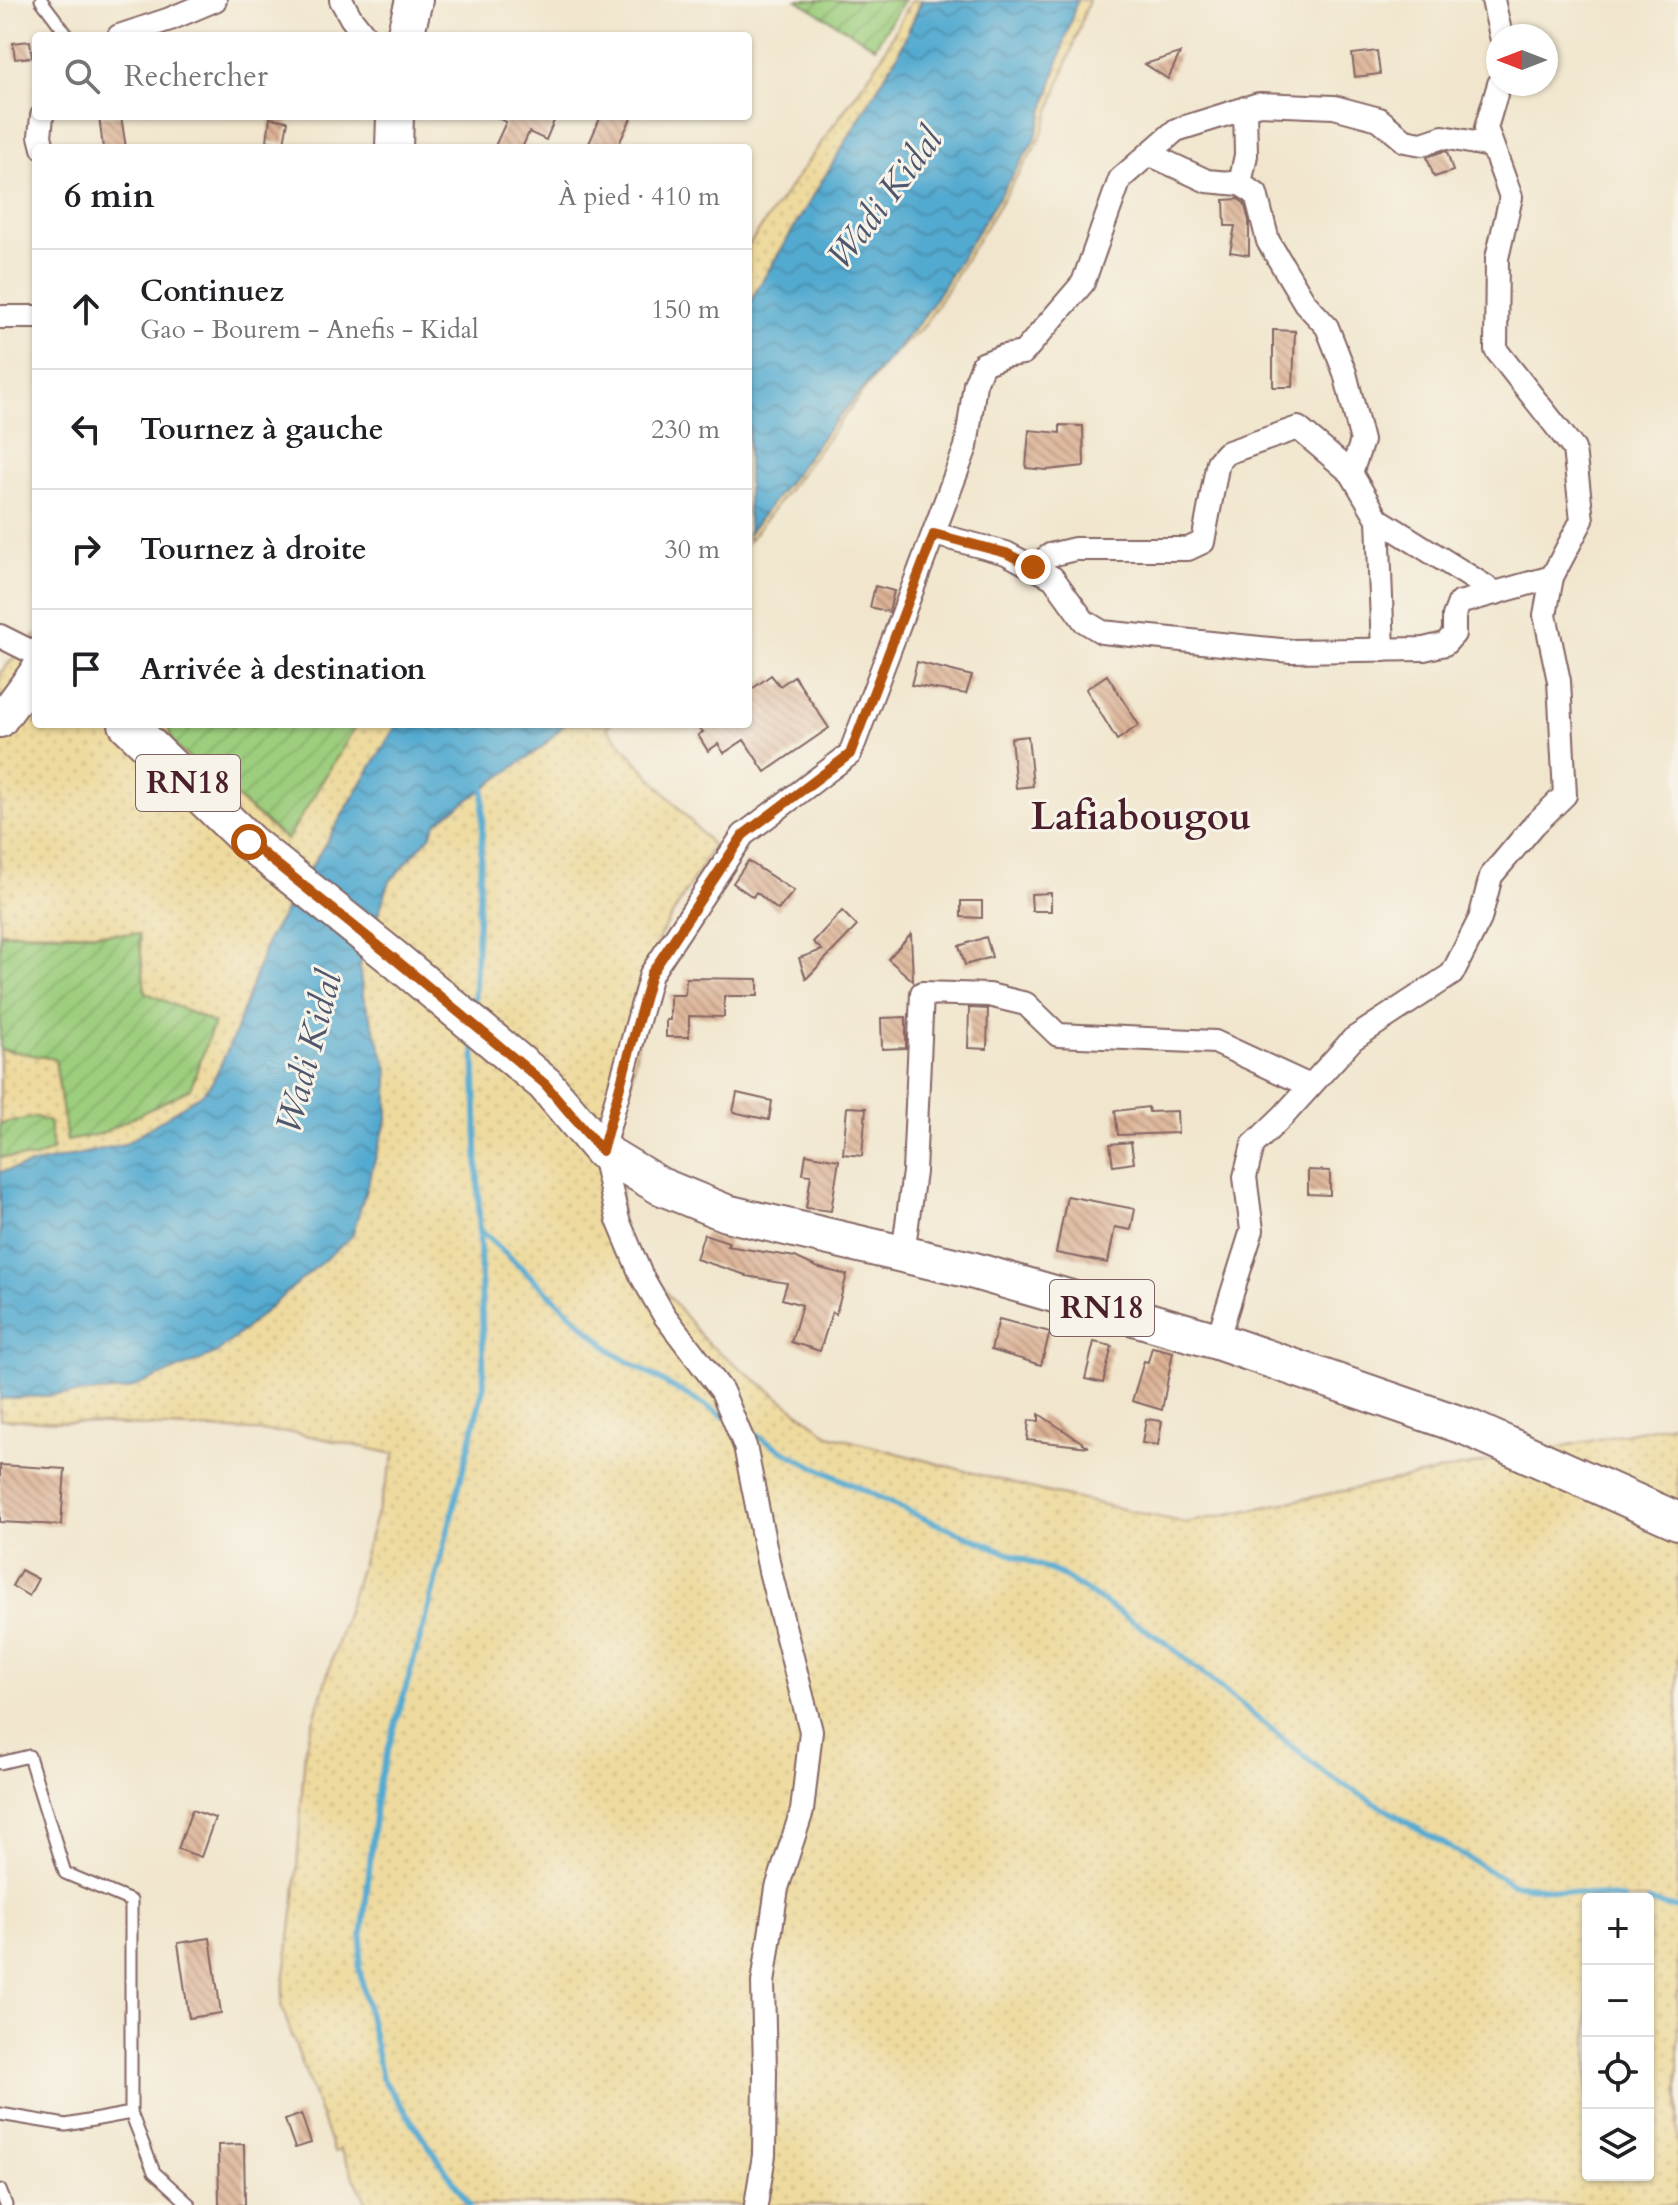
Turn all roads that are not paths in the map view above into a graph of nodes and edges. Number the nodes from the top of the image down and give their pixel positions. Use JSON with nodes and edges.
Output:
{"nodes":[{"id":1,"x":41,"y":0,"type":"edge"},
{"id":2,"x":215,"y":0,"type":"edge"},
{"id":3,"x":341,"y":0,"type":"edge"},
{"id":4,"x":414,"y":0,"type":"edge"},
{"id":5,"x":1493,"y":0,"type":"edge"},
{"id":6,"x":1498,"y":24,"type":"edge"},
{"id":7,"x":65,"y":32,"type":"edge"},
{"id":8,"x":131,"y":32,"type":"edge"},
{"id":9,"x":362,"y":32,"type":"edge"},
{"id":10,"x":406,"y":32,"type":"edge"},
{"id":11,"x":1495,"y":96,"type":"edge"},
{"id":12,"x":1245,"y":108,"type":"junction"},
{"id":13,"x":42,"y":120,"type":"edge"},
{"id":14,"x":395,"y":120,"type":"edge"},
{"id":15,"x":42,"y":144,"type":"edge"},
{"id":16,"x":394,"y":144,"type":"edge"},
{"id":17,"x":1491,"y":146,"type":"junction"},
{"id":18,"x":1149,"y":154,"type":"junction"},
{"id":19,"x":1240,"y":184,"type":"junction"},
{"id":20,"x":0,"y":317,"type":"edge"},
{"id":21,"x":32,"y":317,"type":"edge"},
{"id":22,"x":1351,"y":473,"type":"junction"},
{"id":23,"x":1378,"y":519,"type":"junction"},
{"id":24,"x":934,"y":534,"type":"junction"},
{"id":25,"x":1033,"y":567,"type":"junction"},
{"id":26,"x":1552,"y":577,"type":"junction"},
{"id":27,"x":1496,"y":593,"type":"junction"},
{"id":28,"x":0,"y":636,"type":"edge"},
{"id":29,"x":1383,"y":650,"type":"junction"},
{"id":30,"x":32,"y":652,"type":"edge"},
{"id":31,"x":32,"y":677,"type":"edge"},
{"id":32,"x":0,"y":721,"type":"edge"},
{"id":33,"x":131,"y":728,"type":"edge"},
{"id":34,"x":1310,"y":1086,"type":"junction"},
{"id":35,"x":602,"y":1151,"type":"junction"},
{"id":36,"x":903,"y":1254,"type":"junction"},
{"id":37,"x":1217,"y":1341,"type":"junction"},
{"id":38,"x":1678,"y":1521,"type":"edge"},
{"id":39,"x":0,"y":1763,"type":"edge"},
{"id":40,"x":131,"y":2113,"type":"junction"},
{"id":41,"x":0,"y":2114,"type":"edge"},
{"id":42,"x":0,"y":2190,"type":"edge"},
{"id":43,"x":6,"y":2205,"type":"edge"},
{"id":44,"x":190,"y":2205,"type":"edge"},
{"id":45,"x":756,"y":2205,"type":"edge"}],
"edges":[{"from":1,"to":7,"type":"lane"},
{"from":2,"to":8,"type":"street"},
{"from":3,"to":9,"type":"street"},
{"from":4,"to":10,"type":"main road"},
{"from":5,"to":6,"type":"street"},
{"from":11,"to":17,"type":"street"},
{"from":12,"to":17,"type":"street"},
{"from":12,"to":18,"type":"street"},
{"from":12,"to":19,"type":"street"},
{"from":13,"to":15,"type":"street"},
{"from":14,"to":16,"type":"main road"},
{"from":17,"to":26,"type":"street"},
{"from":18,"to":19,"type":"street"},
{"from":18,"to":24,"type":"street"},
{"from":19,"to":22,"type":"street"},
{"from":20,"to":21,"type":"street"},
{"from":22,"to":23,"type":"street"},
{"from":22,"to":25,"type":"street"},
{"from":23,"to":27,"type":"street"},
{"from":23,"to":29,"type":"street"},
{"from":24,"to":25,"type":"street"},
{"from":24,"to":35,"type":"street"},
{"from":25,"to":29,"type":"street"},
{"from":26,"to":27,"type":"street"},
{"from":26,"to":34,"type":"street"},
{"from":27,"to":29,"type":"street"},
{"from":28,"to":30,"type":"street"},
{"from":31,"to":32,"type":"street"},
{"from":33,"to":35,"type":"main road","number":"RN18"},
{"from":34,"to":36,"type":"street"},
{"from":34,"to":37,"type":"street"},
{"from":35,"to":36,"type":"main road","number":"RN18"},
{"from":35,"to":45,"type":"street"},
{"from":36,"to":37,"type":"main road","number":"RN18"},
{"from":37,"to":38,"type":"main road","number":"RN18"},
{"from":39,"to":40,"type":"lane"},
{"from":40,"to":41,"type":"lane"},
{"from":40,"to":44,"type":"lane"},
{"from":42,"to":43,"type":"lane"}]}
